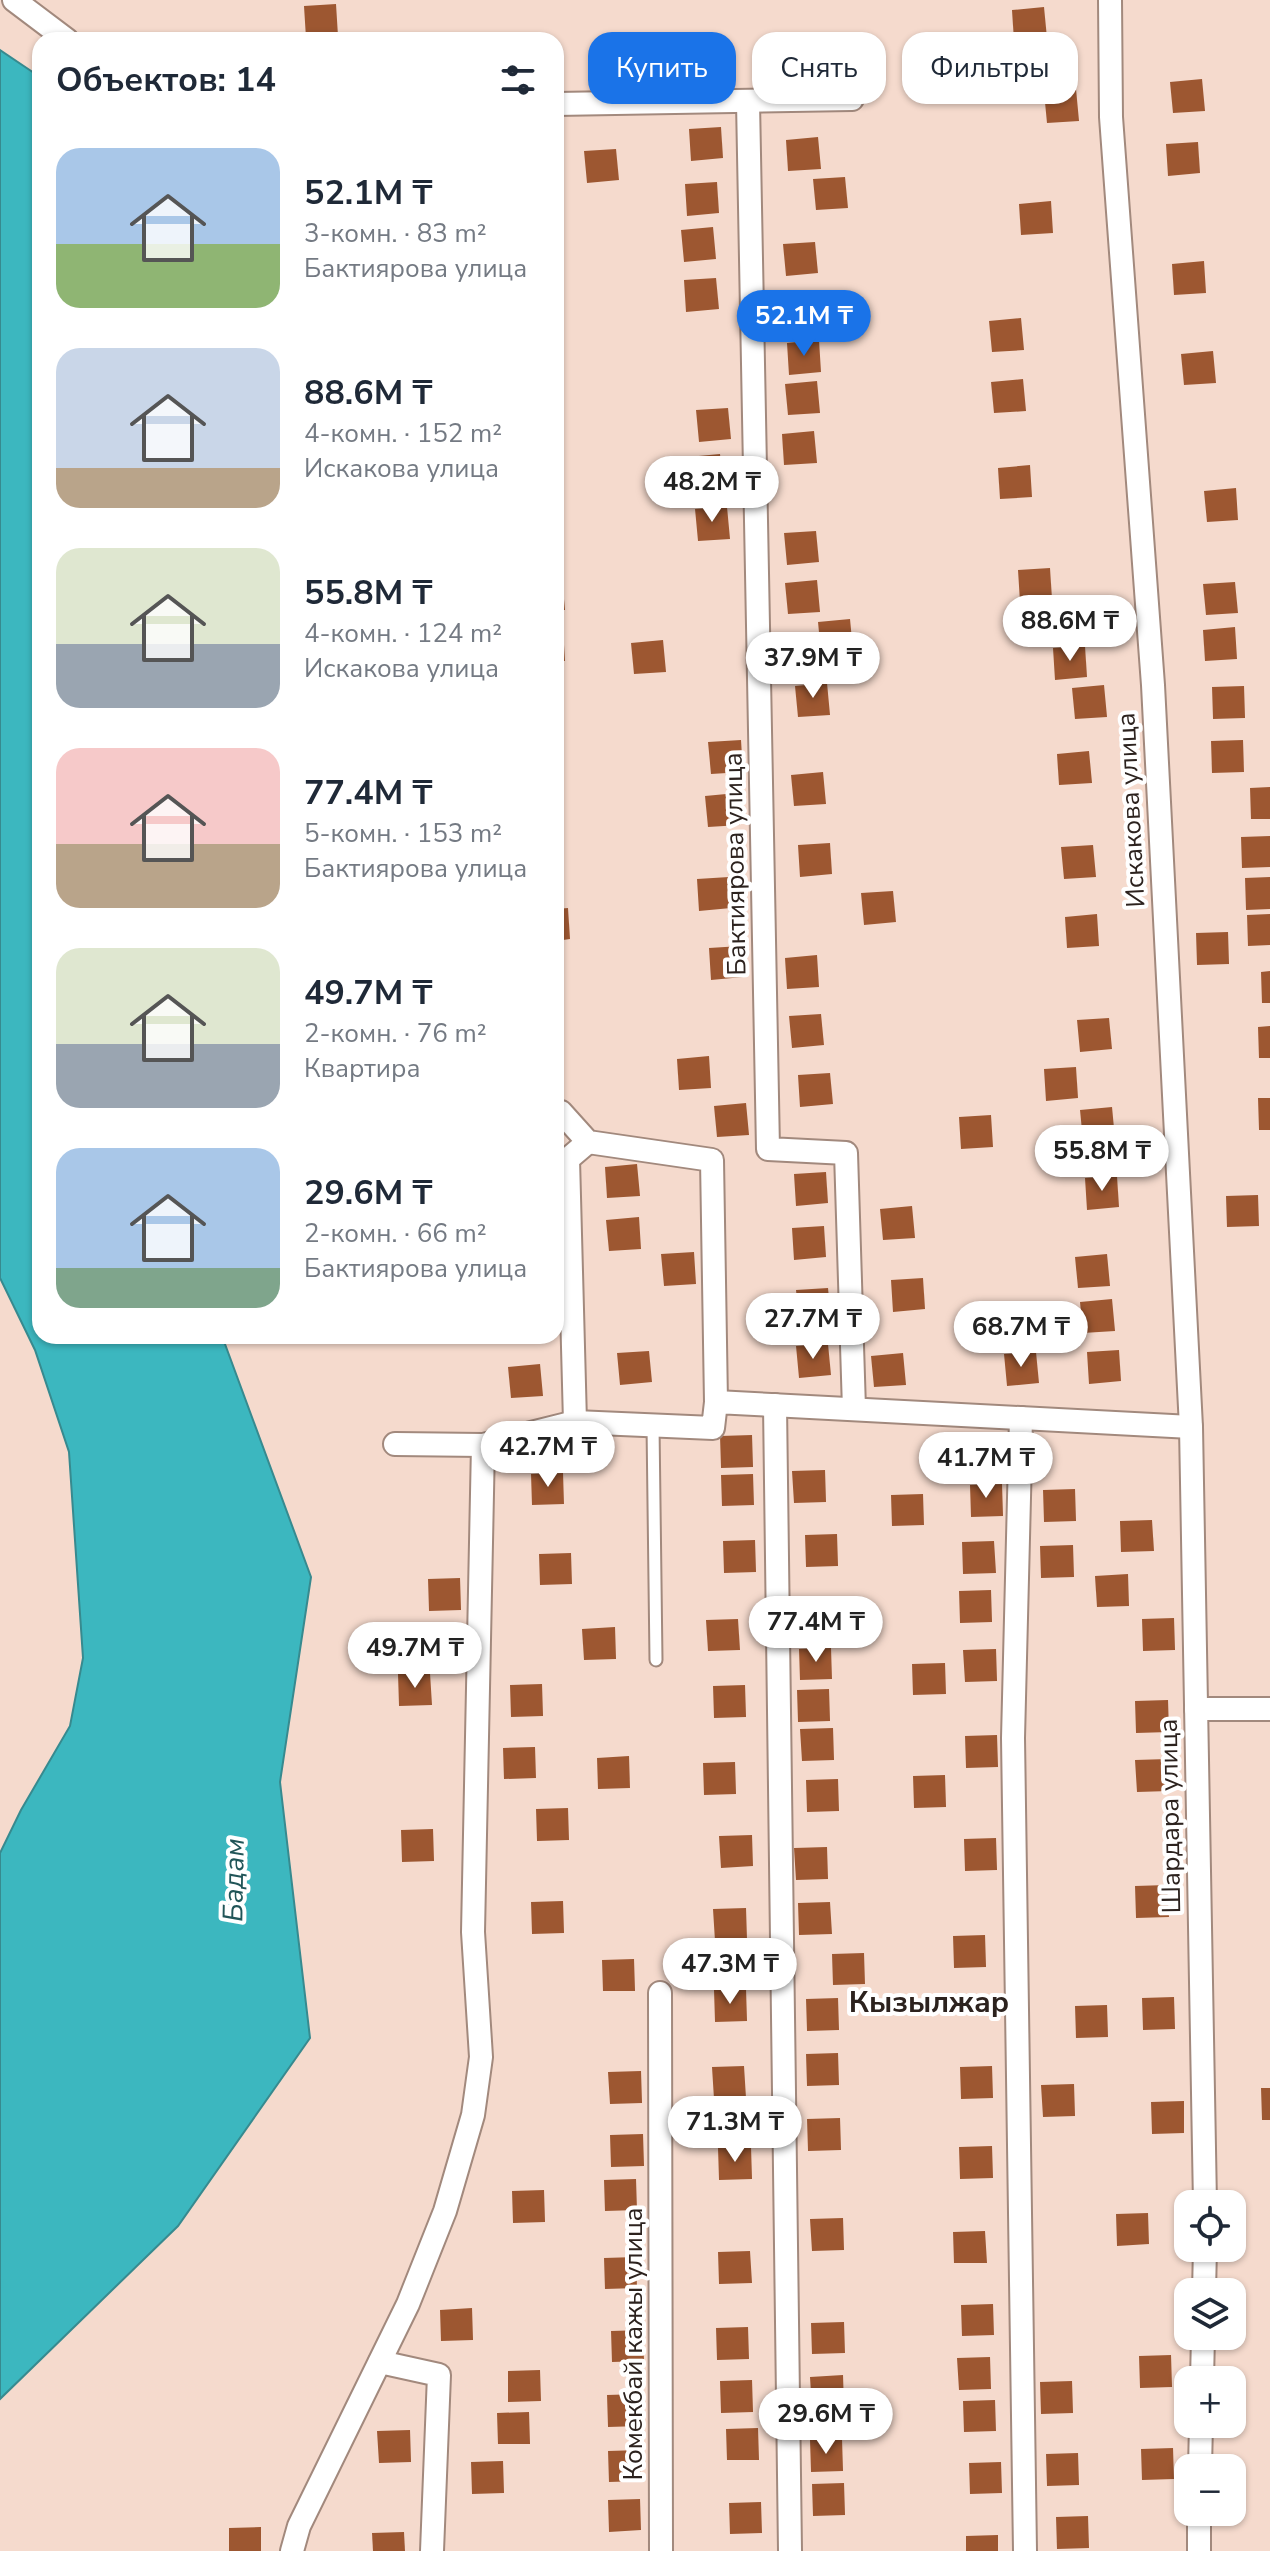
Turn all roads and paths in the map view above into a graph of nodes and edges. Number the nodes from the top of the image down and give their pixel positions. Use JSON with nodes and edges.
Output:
{"nodes":[{"id":1,"x":14,"y":0,"type":"edge"},
{"id":2,"x":1110,"y":0,"type":"edge"},
{"id":3,"x":57,"y":32,"type":"edge"},
{"id":4,"x":748,"y":102,"type":"junction"},
{"id":5,"x":752,"y":102,"type":"edge"},
{"id":6,"x":564,"y":104,"type":"edge"},
{"id":7,"x":564,"y":1115,"type":"edge"},
{"id":8,"x":588,"y":1142,"type":"junction"},
{"id":9,"x":716,"y":1402,"type":"junction"},
{"id":10,"x":775,"y":1405,"type":"junction"},
{"id":11,"x":854,"y":1409,"type":"junction"},
{"id":12,"x":1021,"y":1418,"type":"junction"},
{"id":13,"x":575,"y":1422,"type":"junction"},
{"id":14,"x":653,"y":1425,"type":"junction"},
{"id":15,"x":1191,"y":1427,"type":"junction"},
{"id":16,"x":395,"y":1444,"type":"dead end"},
{"id":17,"x":483,"y":1445,"type":"junction"},
{"id":18,"x":656,"y":1660,"type":"dead end"},
{"id":19,"x":1196,"y":1709,"type":"junction"},
{"id":20,"x":1270,"y":1709,"type":"edge"},
{"id":21,"x":660,"y":1993,"type":"dead end"},
{"id":22,"x":1205,"y":2190,"type":"edge"},
{"id":23,"x":380,"y":2362,"type":"junction"},
{"id":24,"x":1199,"y":2526,"type":"edge"},
{"id":25,"x":292,"y":2551,"type":"edge"},
{"id":26,"x":432,"y":2551,"type":"edge"},
{"id":27,"x":661,"y":2551,"type":"edge"},
{"id":28,"x":790,"y":2551,"type":"edge"},
{"id":29,"x":1025,"y":2551,"type":"edge"},
{"id":30,"x":1199,"y":2551,"type":"edge"}],
"edges":[{"from":1,"to":3,"type":"street"},
{"from":2,"to":15,"type":"street","name":"Искакова улица"},
{"from":4,"to":5,"type":"street"},
{"from":4,"to":6,"type":"street"},
{"from":4,"to":11,"type":"street","name":"Бактиярова улица"},
{"from":7,"to":8,"type":"street"},
{"from":8,"to":9,"type":"street"},
{"from":8,"to":13,"type":"street"},
{"from":9,"to":10,"type":"street"},
{"from":9,"to":14,"type":"street"},
{"from":10,"to":11,"type":"street"},
{"from":10,"to":28,"type":"street"},
{"from":11,"to":12,"type":"street"},
{"from":12,"to":15,"type":"street"},
{"from":12,"to":29,"type":"street"},
{"from":13,"to":14,"type":"street"},
{"from":13,"to":17,"type":"street"},
{"from":14,"to":18,"type":"lane"},
{"from":15,"to":19,"type":"street","name":"Шардара улица"},
{"from":16,"to":17,"type":"street"},
{"from":17,"to":23,"type":"street"},
{"from":19,"to":20,"type":"street"},
{"from":19,"to":22,"type":"street","name":"Шардара улица"},
{"from":21,"to":27,"type":"street","name":"Комекбай кажы улица"},
{"from":23,"to":25,"type":"street"},
{"from":23,"to":26,"type":"street"},
{"from":24,"to":30,"type":"street"}]}
